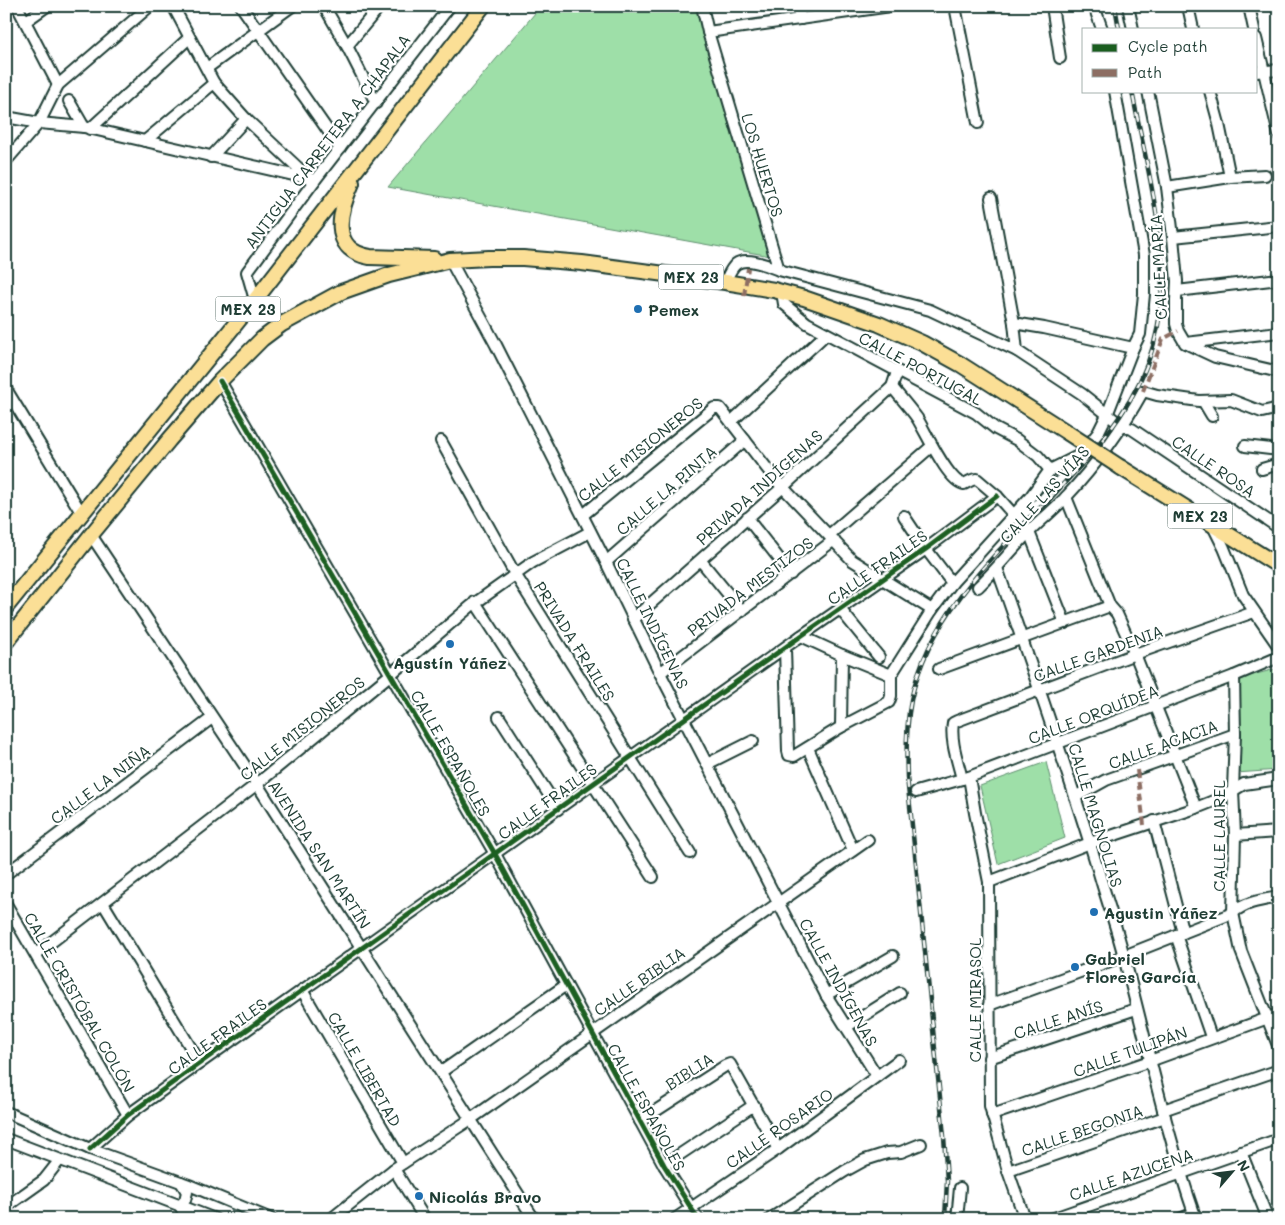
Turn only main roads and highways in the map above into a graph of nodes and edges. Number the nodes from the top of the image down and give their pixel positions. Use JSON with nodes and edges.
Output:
{"nodes":[{"id":1,"x":483,"y":6,"type":"edge"},
{"id":2,"x":360,"y":166,"type":"junction"},
{"id":3,"x":450,"y":260,"type":"junction"},
{"id":4,"x":1279,"y":566,"type":"edge"},
{"id":5,"x":6,"y":607,"type":"edge"},
{"id":6,"x":6,"y":642,"type":"edge"}],
"edges":[{"from":1,"to":2,"type":"highway","number":"MEX 23"},
{"from":2,"to":3,"type":"highway"},
{"from":2,"to":5,"type":"highway","number":"MEX 23"},
{"from":3,"to":4,"type":"highway","number":"MEX 23","bridge":true},
{"from":3,"to":6,"type":"highway","number":"MEX 23"}]}
